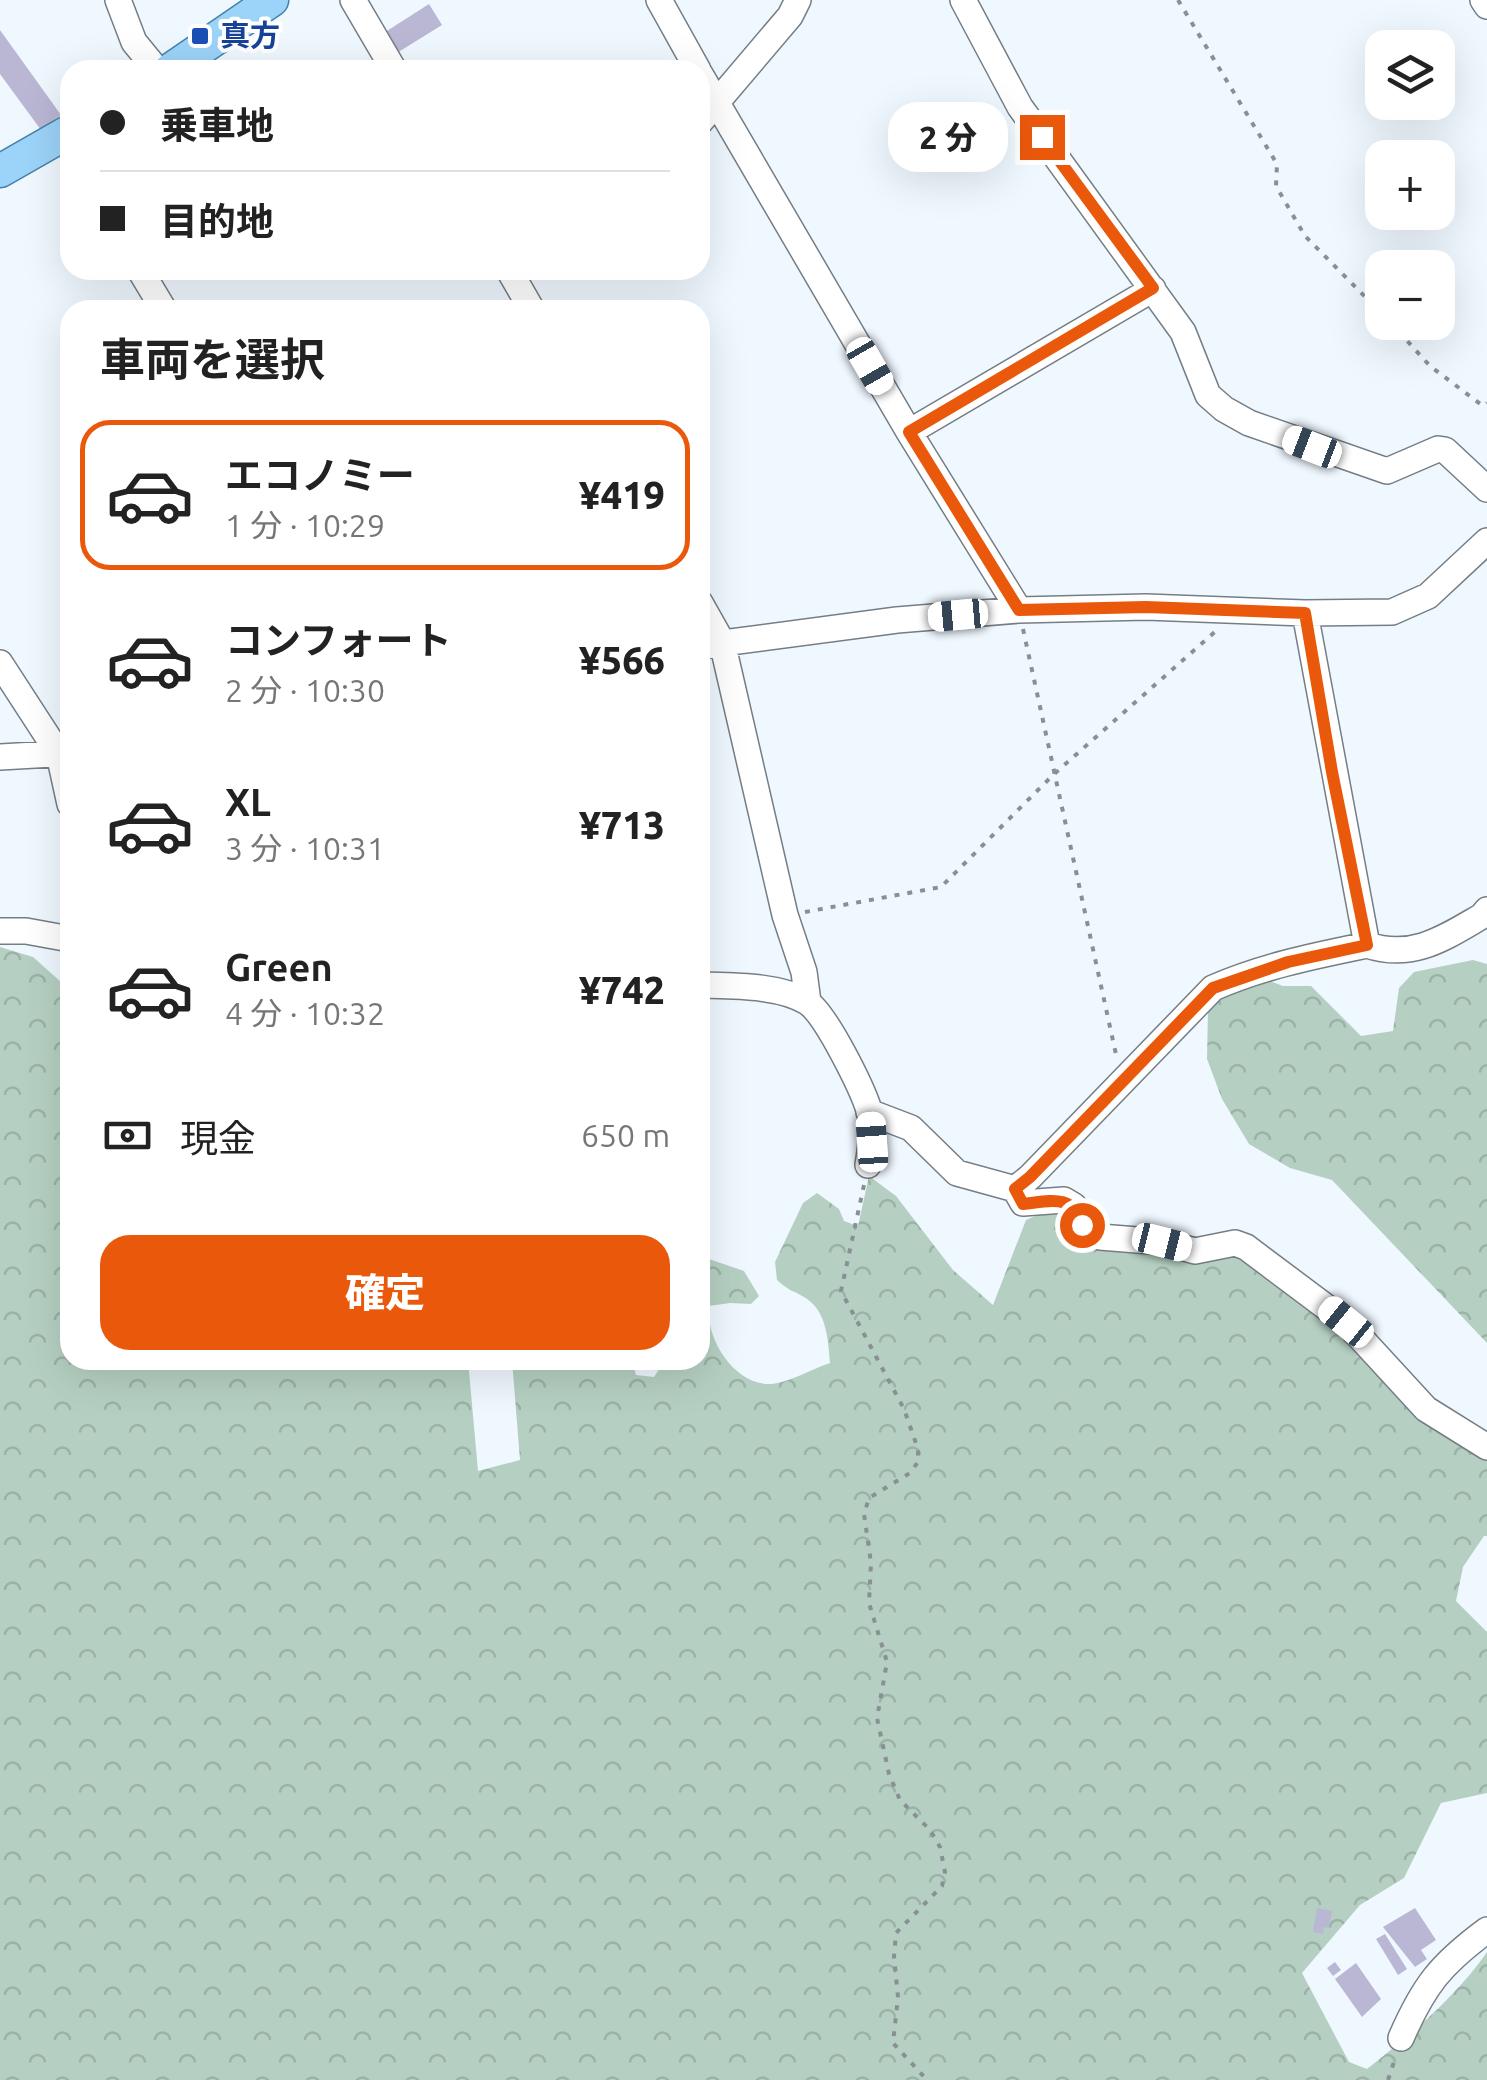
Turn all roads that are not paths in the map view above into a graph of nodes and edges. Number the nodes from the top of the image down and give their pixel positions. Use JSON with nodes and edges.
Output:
{"nodes":[{"id":1,"x":118,"y":0,"type":"edge"},
{"id":2,"x":272,"y":0,"type":"edge"},
{"id":3,"x":353,"y":0,"type":"edge"},
{"id":4,"x":658,"y":0,"type":"edge"},
{"id":5,"x":798,"y":0,"type":"edge"},
{"id":6,"x":963,"y":0,"type":"edge"},
{"id":7,"x":149,"y":60,"type":"edge"},
{"id":8,"x":185,"y":60,"type":"edge"},
{"id":9,"x":388,"y":60,"type":"edge"},
{"id":10,"x":692,"y":60,"type":"edge"},
{"id":11,"x":710,"y":111,"type":"edge"},
{"id":12,"x":710,"y":116,"type":"edge"},
{"id":13,"x":60,"y":143,"type":"edge"},
{"id":14,"x":0,"y":170,"type":"edge"},
{"id":15,"x":1153,"y":288,"type":"junction"},
{"id":16,"x":909,"y":432,"type":"junction"},
{"id":17,"x":1487,"y":489,"type":"edge"},
{"id":18,"x":1487,"y":541,"type":"edge"},
{"id":19,"x":1019,"y":610,"type":"junction"},
{"id":20,"x":1305,"y":613,"type":"junction"},
{"id":21,"x":711,"y":644,"type":"edge"},
{"id":22,"x":0,"y":662,"type":"edge"},
{"id":23,"x":60,"y":747,"type":"edge"},
{"id":24,"x":60,"y":753,"type":"edge"},
{"id":25,"x":0,"y":757,"type":"edge"},
{"id":26,"x":1487,"y":910,"type":"edge"},
{"id":27,"x":0,"y":931,"type":"edge"},
{"id":28,"x":60,"y":937,"type":"edge"},
{"id":29,"x":1367,"y":945,"type":"junction"},
{"id":30,"x":710,"y":985,"type":"edge"},
{"id":31,"x":808,"y":1002,"type":"junction"},
{"id":32,"x":869,"y":1112,"type":"junction"},
{"id":33,"x":868,"y":1165,"type":"road end"},
{"id":34,"x":1015,"y":1189,"type":"junction"},
{"id":35,"x":1487,"y":1447,"type":"edge"},
{"id":36,"x":1487,"y":1930,"type":"edge"},
{"id":37,"x":1401,"y":2038,"type":"dead end"}],
"edges":[{"from":1,"to":7,"type":"street"},
{"from":2,"to":8,"type":"main road"},
{"from":3,"to":9,"type":"street"},
{"from":4,"to":10,"type":"street"},
{"from":5,"to":11,"type":"street"},
{"from":6,"to":15,"type":"street"},
{"from":12,"to":16,"type":"street"},
{"from":13,"to":14,"type":"main road"},
{"from":15,"to":16,"type":"street"},
{"from":15,"to":17,"type":"street"},
{"from":16,"to":19,"type":"street"},
{"from":18,"to":20,"type":"street"},
{"from":19,"to":20,"type":"street"},
{"from":19,"to":21,"type":"street"},
{"from":20,"to":29,"type":"street"},
{"from":21,"to":31,"type":"street"},
{"from":22,"to":23,"type":"street"},
{"from":24,"to":25,"type":"street"},
{"from":26,"to":29,"type":"street"},
{"from":27,"to":28,"type":"street"},
{"from":29,"to":34,"type":"street"},
{"from":30,"to":31,"type":"street"},
{"from":31,"to":32,"type":"street"},
{"from":32,"to":33,"type":"street"},
{"from":32,"to":34,"type":"street"},
{"from":34,"to":35,"type":"street"},
{"from":36,"to":37,"type":"street"}]}
